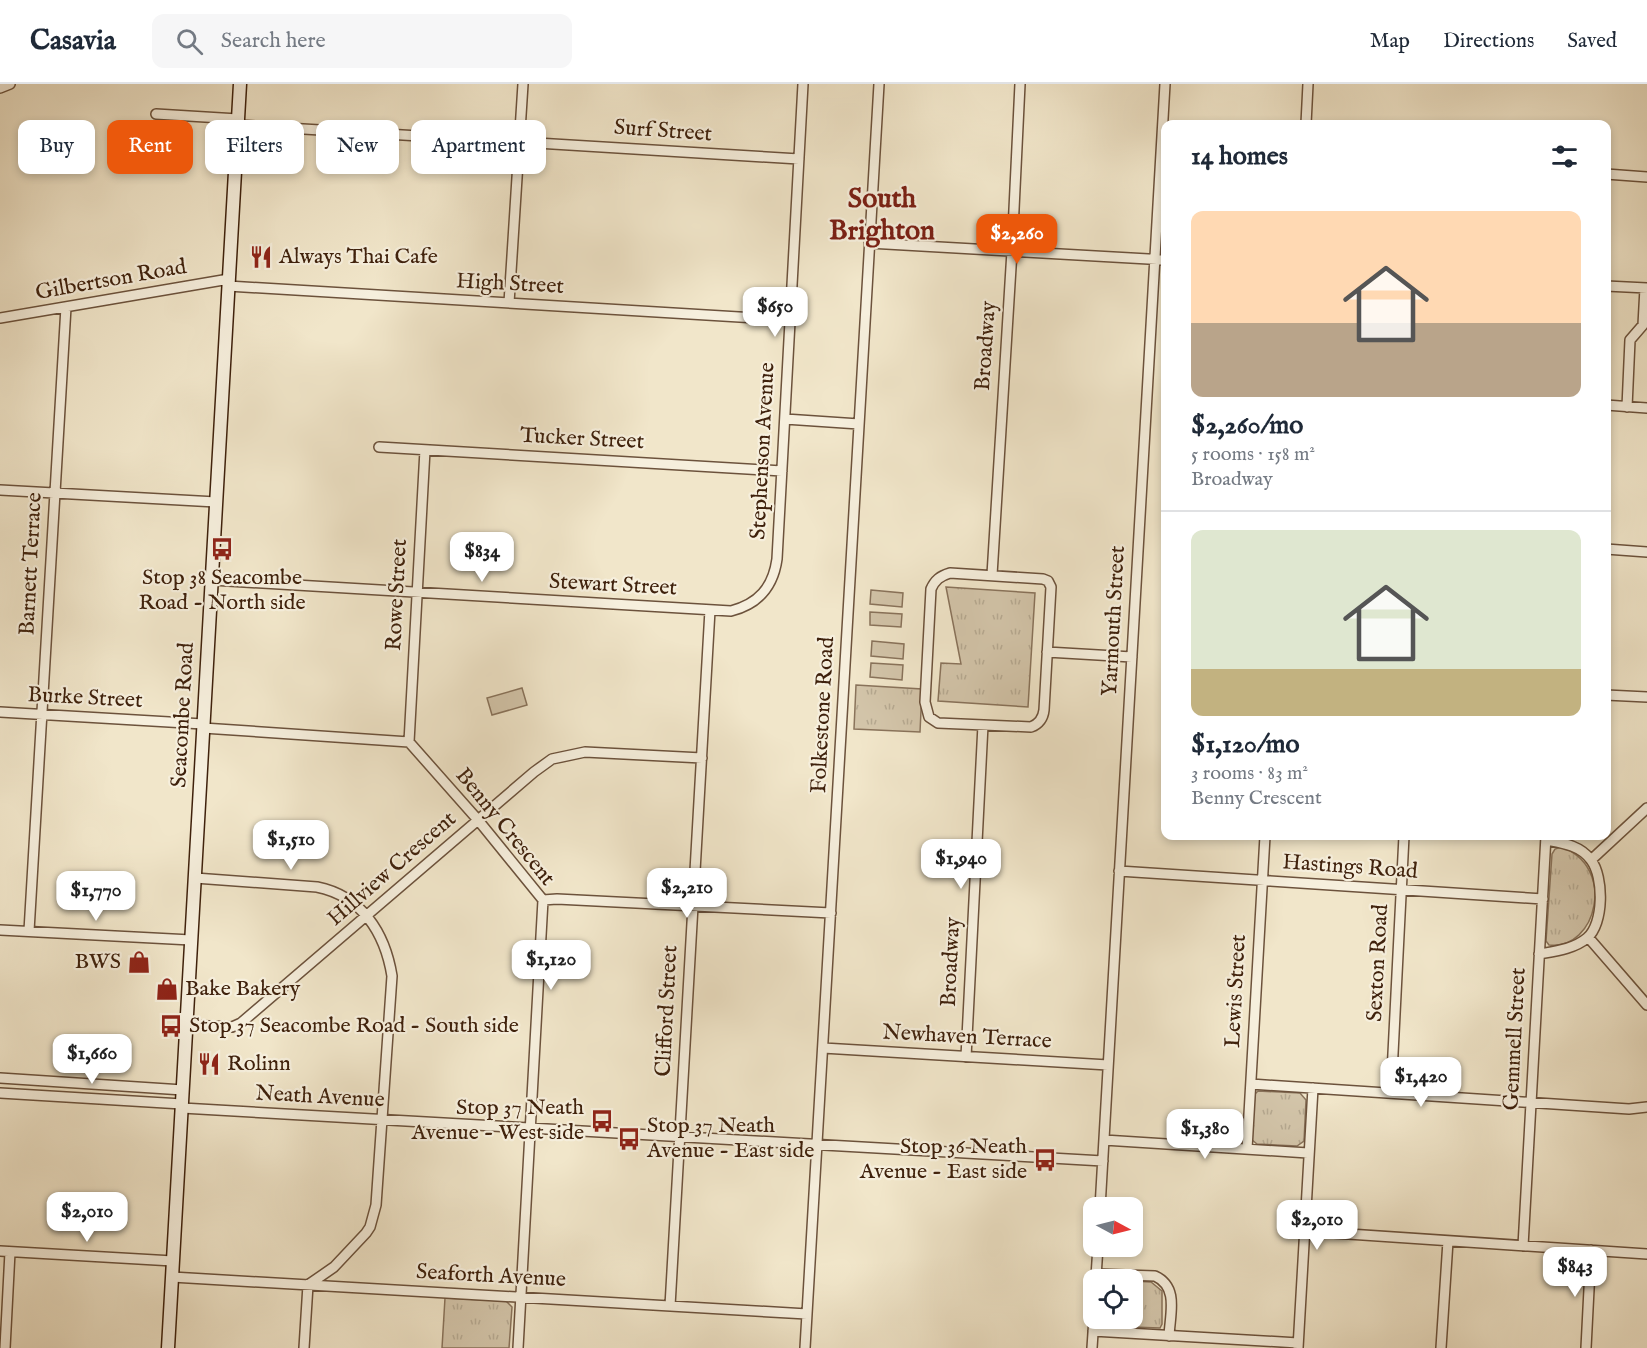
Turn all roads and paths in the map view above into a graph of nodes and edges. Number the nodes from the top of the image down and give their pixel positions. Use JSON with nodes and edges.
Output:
{"nodes":[{"id":1,"x":10,"y":84,"type":"edge"},
{"id":2,"x":240,"y":84,"type":"edge"},
{"id":3,"x":523,"y":84,"type":"edge"},
{"id":4,"x":803,"y":84,"type":"edge"},
{"id":5,"x":879,"y":84,"type":"edge"},
{"id":6,"x":1020,"y":84,"type":"edge"},
{"id":7,"x":1165,"y":84,"type":"edge"},
{"id":8,"x":1308,"y":84,"type":"edge"},
{"id":9,"x":0,"y":88,"type":"edge"},
{"id":10,"x":156,"y":114,"type":"dead end"},
{"id":11,"x":218,"y":120,"type":"edge"},
{"id":12,"x":238,"y":120,"type":"edge"},
{"id":13,"x":521,"y":120,"type":"edge"},
{"id":14,"x":1163,"y":120,"type":"edge"},
{"id":15,"x":1306,"y":120,"type":"edge"},
{"id":16,"x":304,"y":127,"type":"edge"},
{"id":17,"x":411,"y":134,"type":"edge"},
{"id":18,"x":546,"y":144,"type":"edge"},
{"id":19,"x":1161,"y":154,"type":"edge"},
{"id":20,"x":799,"y":159,"type":"junction"},
{"id":21,"x":235,"y":174,"type":"edge"},
{"id":22,"x":517,"y":174,"type":"edge"},
{"id":23,"x":1611,"y":174,"type":"edge"},
{"id":24,"x":1647,"y":177,"type":"edge"},
{"id":25,"x":869,"y":243,"type":"junction"},
{"id":26,"x":1012,"y":251,"type":"junction"},
{"id":27,"x":1155,"y":260,"type":"junction"},
{"id":28,"x":1161,"y":260,"type":"edge"},
{"id":29,"x":229,"y":283,"type":"junction"},
{"id":30,"x":1611,"y":286,"type":"edge"},
{"id":31,"x":1646,"y":288,"type":"edge"},
{"id":32,"x":509,"y":303,"type":"junction"},
{"id":33,"x":66,"y":307,"type":"junction"},
{"id":34,"x":0,"y":318,"type":"edge"},
{"id":35,"x":790,"y":320,"type":"junction"},
{"id":36,"x":1611,"y":405,"type":"edge"},
{"id":37,"x":1627,"y":407,"type":"junction"},
{"id":38,"x":1647,"y":408,"type":"edge"},
{"id":39,"x":785,"y":419,"type":"junction"},
{"id":40,"x":859,"y":424,"type":"junction"},
{"id":41,"x":379,"y":447,"type":"dead end"},
{"id":42,"x":425,"y":450,"type":"junction"},
{"id":43,"x":782,"y":471,"type":"junction"},
{"id":44,"x":0,"y":490,"type":"edge"},
{"id":45,"x":55,"y":494,"type":"junction"},
{"id":46,"x":216,"y":502,"type":"junction"},
{"id":47,"x":1611,"y":549,"type":"edge"},
{"id":48,"x":1647,"y":552,"type":"edge"},
{"id":49,"x":992,"y":575,"type":"junction"},
{"id":50,"x":212,"y":580,"type":"junction"},
{"id":51,"x":417,"y":593,"type":"junction"},
{"id":52,"x":758,"y":598,"type":"joint"},
{"id":53,"x":710,"y":610,"type":"junction"},
{"id":54,"x":1047,"y":652,"type":"junction"},
{"id":55,"x":1132,"y":657,"type":"junction"},
{"id":56,"x":1611,"y":695,"type":"edge"},
{"id":57,"x":1647,"y":697,"type":"edge"},
{"id":58,"x":0,"y":712,"type":"edge"},
{"id":59,"x":42,"y":714,"type":"junction"},
{"id":60,"x":983,"y":725,"type":"junction"},
{"id":61,"x":203,"y":726,"type":"junction"},
{"id":62,"x":409,"y":742,"type":"junction"},
{"id":63,"x":702,"y":758,"type":"junction"},
{"id":64,"x":1647,"y":808,"type":"edge"},
{"id":65,"x":478,"y":820,"type":"junction"},
{"id":66,"x":1265,"y":840,"type":"edge"},
{"id":67,"x":1404,"y":840,"type":"edge"},
{"id":68,"x":1546,"y":840,"type":"edge"},
{"id":69,"x":1553,"y":840,"type":"edge"},
{"id":70,"x":1591,"y":860,"type":"junction"},
{"id":71,"x":1119,"y":871,"type":"junction"},
{"id":72,"x":195,"y":878,"type":"junction"},
{"id":73,"x":1262,"y":880,"type":"junction"},
{"id":74,"x":1401,"y":889,"type":"junction"},
{"id":75,"x":1542,"y":898,"type":"junction"},
{"id":76,"x":543,"y":900,"type":"junction"},
{"id":77,"x":693,"y":906,"type":"junction"},
{"id":78,"x":831,"y":914,"type":"junction"},
{"id":79,"x":368,"y":915,"type":"junction"},
{"id":80,"x":0,"y":930,"type":"edge"},
{"id":81,"x":29,"y":932,"type":"junction"},
{"id":82,"x":1588,"y":937,"type":"junction"},
{"id":83,"x":191,"y":940,"type":"junction"},
{"id":84,"x":1539,"y":954,"type":"junction"},
{"id":85,"x":1647,"y":1005,"type":"edge"},
{"id":86,"x":186,"y":1026,"type":"junction"},
{"id":87,"x":823,"y":1048,"type":"junction"},
{"id":88,"x":966,"y":1057,"type":"junction"},
{"id":89,"x":1108,"y":1065,"type":"junction"},
{"id":90,"x":0,"y":1078,"type":"edge"},
{"id":91,"x":1251,"y":1084,"type":"junction"},
{"id":92,"x":1312,"y":1088,"type":"junction"},
{"id":93,"x":183,"y":1090,"type":"junction"},
{"id":94,"x":0,"y":1093,"type":"edge"},
{"id":95,"x":1391,"y":1093,"type":"junction"},
{"id":96,"x":1531,"y":1101,"type":"junction"},
{"id":97,"x":182,"y":1106,"type":"junction"},
{"id":98,"x":1647,"y":1107,"type":"edge"},
{"id":99,"x":383,"y":1120,"type":"junction"},
{"id":100,"x":531,"y":1128,"type":"junction"},
{"id":101,"x":679,"y":1137,"type":"junction"},
{"id":102,"x":1104,"y":1140,"type":"junction"},
{"id":103,"x":817,"y":1145,"type":"junction"},
{"id":104,"x":1247,"y":1149,"type":"junction"},
{"id":105,"x":1308,"y":1153,"type":"junction"},
{"id":106,"x":1103,"y":1161,"type":"junction"},
{"id":107,"x":1101,"y":1197,"type":"edge"},
{"id":108,"x":1304,"y":1231,"type":"junction"},
{"id":109,"x":1448,"y":1241,"type":"junction"},
{"id":110,"x":1523,"y":1246,"type":"junction"},
{"id":111,"x":1591,"y":1250,"type":"junction"},
{"id":112,"x":0,"y":1251,"type":"edge"},
{"id":113,"x":10,"y":1252,"type":"junction"},
{"id":114,"x":1647,"y":1254,"type":"edge"},
{"id":115,"x":173,"y":1261,"type":"junction"},
{"id":116,"x":1143,"y":1276,"type":"edge"},
{"id":117,"x":172,"y":1277,"type":"junction"},
{"id":118,"x":308,"y":1285,"type":"junction"},
{"id":119,"x":521,"y":1297,"type":"junction"},
{"id":120,"x":670,"y":1306,"type":"junction"},
{"id":121,"x":807,"y":1314,"type":"junction"},
{"id":122,"x":1093,"y":1331,"type":"joint"},
{"id":123,"x":1168,"y":1336,"type":"junction"},
{"id":124,"x":1298,"y":1346,"type":"edge"},
{"id":125,"x":5,"y":1348,"type":"edge"},
{"id":126,"x":168,"y":1348,"type":"edge"},
{"id":127,"x":304,"y":1348,"type":"edge"},
{"id":128,"x":518,"y":1348,"type":"edge"},
{"id":129,"x":806,"y":1348,"type":"edge"},
{"id":130,"x":1092,"y":1348,"type":"edge"},
{"id":131,"x":1441,"y":1348,"type":"edge"},
{"id":132,"x":1586,"y":1348,"type":"edge"}],
"edges":[{"from":1,"to":9,"type":"street"},
{"from":2,"to":12,"type":"main road","name":"Seacombe Road"},
{"from":3,"to":13,"type":"street"},
{"from":4,"to":20,"type":"street","name":"Stephenson Avenue"},
{"from":5,"to":25,"type":"street","name":"Folkestone Road"},
{"from":6,"to":26,"type":"street","name":"Broadway"},
{"from":7,"to":14,"type":"street","name":"Yarmouth Street"},
{"from":8,"to":15,"type":"street"},
{"from":10,"to":11,"type":"street","name":"Surf Street"},
{"from":16,"to":17,"type":"street","name":"Surf Street"},
{"from":18,"to":20,"type":"street","name":"Surf Street"},
{"from":19,"to":27,"type":"street","name":"Yarmouth Street"},
{"from":20,"to":35,"type":"street","name":"Stephenson Avenue"},
{"from":21,"to":29,"type":"main road","name":"Seacombe Road"},
{"from":22,"to":32,"type":"street"},
{"from":23,"to":24,"type":"street"},
{"from":25,"to":26,"type":"street"},
{"from":25,"to":40,"type":"street","name":"Folkestone Road"},
{"from":26,"to":27,"type":"street"},
{"from":26,"to":49,"type":"street","name":"Broadway"},
{"from":27,"to":28,"type":"street"},
{"from":27,"to":55,"type":"street","name":"Yarmouth Street"},
{"from":29,"to":32,"type":"street","name":"High Street"},
{"from":29,"to":33,"type":"street","name":"Gilbertson Road"},
{"from":29,"to":46,"type":"main road","name":"Seacombe Road"},
{"from":30,"to":31,"type":"street"},
{"from":31,"to":37,"type":"street"},
{"from":32,"to":35,"type":"street","name":"High Street"},
{"from":33,"to":34,"type":"street","name":"Gilbertson Road"},
{"from":33,"to":45,"type":"street","name":"Barnett Terrace"},
{"from":35,"to":39,"type":"street","name":"Stephenson Avenue"},
{"from":36,"to":37,"type":"street"},
{"from":37,"to":38,"type":"street"},
{"from":39,"to":40,"type":"street"},
{"from":39,"to":43,"type":"street","name":"Stephenson Avenue"},
{"from":40,"to":78,"type":"street","name":"Folkestone Road"},
{"from":41,"to":42,"type":"street","name":"Tucker Street"},
{"from":42,"to":43,"type":"street","name":"Tucker Street"},
{"from":42,"to":51,"type":"street","name":"Rowe Street"},
{"from":43,"to":52,"type":"street","name":"Stephenson Avenue"},
{"from":44,"to":45,"type":"street"},
{"from":45,"to":46,"type":"street"},
{"from":45,"to":59,"type":"street","name":"Barnett Terrace"},
{"from":46,"to":50,"type":"main road","name":"Seacombe Road"},
{"from":47,"to":48,"type":"street"},
{"from":49,"to":54,"type":"street"},
{"from":49,"to":60,"type":"street"},
{"from":50,"to":51,"type":"street","name":"Stewart Street"},
{"from":50,"to":61,"type":"main road","name":"Seacombe Road"},
{"from":51,"to":53,"type":"street","name":"Stewart Street"},
{"from":51,"to":62,"type":"street","name":"Rowe Street"},
{"from":52,"to":53,"type":"street","name":"Stewart Street"},
{"from":53,"to":63,"type":"street","name":"Clifford Street"},
{"from":54,"to":55,"type":"street"},
{"from":54,"to":60,"type":"street"},
{"from":55,"to":71,"type":"street","name":"Yarmouth Street"},
{"from":56,"to":57,"type":"street"},
{"from":58,"to":59,"type":"street","name":"Burke Street"},
{"from":59,"to":61,"type":"street","name":"Burke Street"},
{"from":59,"to":81,"type":"street","name":"Barnett Terrace"},
{"from":60,"to":88,"type":"street","name":"Broadway"},
{"from":61,"to":62,"type":"street"},
{"from":61,"to":72,"type":"main road","name":"Seacombe Road"},
{"from":62,"to":65,"type":"street","name":"Benny Crescent"},
{"from":63,"to":65,"type":"street","name":"Hillview Crescent"},
{"from":63,"to":77,"type":"street","name":"Clifford Street"},
{"from":64,"to":70,"type":"street"},
{"from":65,"to":76,"type":"street","name":"Benny Crescent"},
{"from":65,"to":79,"type":"street","name":"Hillview Crescent"},
{"from":66,"to":73,"type":"street","name":"Lewis Street"},
{"from":67,"to":74,"type":"street","name":"Sexton Road"},
{"from":68,"to":75,"type":"street","name":"Gemmell Street"},
{"from":69,"to":70,"type":"street"},
{"from":70,"to":82,"type":"street"},
{"from":71,"to":73,"type":"street","name":"Hastings Road"},
{"from":71,"to":89,"type":"street","name":"Yarmouth Street"},
{"from":72,"to":79,"type":"street"},
{"from":72,"to":83,"type":"main road","name":"Seacombe Road"},
{"from":73,"to":74,"type":"street","name":"Hastings Road"},
{"from":73,"to":91,"type":"street","name":"Lewis Street"},
{"from":74,"to":75,"type":"street","name":"Hastings Road"},
{"from":74,"to":95,"type":"street","name":"Sexton Road"},
{"from":75,"to":84,"type":"street","name":"Gemmell Street"},
{"from":76,"to":77,"type":"street"},
{"from":76,"to":100,"type":"street","name":"Benny Crescent"},
{"from":77,"to":78,"type":"street"},
{"from":77,"to":101,"type":"street","name":"Clifford Street"},
{"from":78,"to":87,"type":"street","name":"Folkestone Road"},
{"from":79,"to":86,"type":"street","name":"Hillview Crescent"},
{"from":79,"to":99,"type":"street"},
{"from":80,"to":81,"type":"street"},
{"from":81,"to":83,"type":"street"},
{"from":82,"to":84,"type":"street"},
{"from":82,"to":85,"type":"street"},
{"from":83,"to":86,"type":"main road","name":"Seacombe Road"},
{"from":84,"to":96,"type":"street","name":"Gemmell Street"},
{"from":86,"to":93,"type":"main road","name":"Seacombe Road"},
{"from":87,"to":88,"type":"street","name":"Newhaven Terrace"},
{"from":87,"to":103,"type":"street","name":"Folkestone Road"},
{"from":88,"to":89,"type":"street","name":"Newhaven Terrace"},
{"from":89,"to":102,"type":"street","name":"Yarmouth Street"},
{"from":90,"to":93,"type":"street"},
{"from":91,"to":92,"type":"street"},
{"from":91,"to":104,"type":"street","name":"Lewis Street"},
{"from":92,"to":95,"type":"street"},
{"from":92,"to":105,"type":"street"},
{"from":93,"to":97,"type":"main road","name":"Seacombe Road"},
{"from":94,"to":97,"type":"street","name":"Neath Avenue"},
{"from":95,"to":96,"type":"street"},
{"from":96,"to":98,"type":"street"},
{"from":96,"to":110,"type":"street","name":"Gemmell Street"},
{"from":97,"to":99,"type":"street","name":"Neath Avenue"},
{"from":97,"to":115,"type":"main road","name":"Seacombe Road"},
{"from":99,"to":100,"type":"street","name":"Neath Avenue"},
{"from":99,"to":118,"type":"street"},
{"from":100,"to":101,"type":"street","name":"Neath Avenue"},
{"from":100,"to":119,"type":"street","name":"Benny Crescent"},
{"from":101,"to":103,"type":"street","name":"Neath Avenue"},
{"from":101,"to":120,"type":"street","name":"Clifford Street"},
{"from":102,"to":104,"type":"street"},
{"from":102,"to":106,"type":"street","name":"Yarmouth Street"},
{"from":103,"to":106,"type":"street","name":"Neath Avenue"},
{"from":103,"to":121,"type":"street","name":"Folkestone Road"},
{"from":104,"to":105,"type":"street"},
{"from":105,"to":108,"type":"street"},
{"from":106,"to":107,"type":"street","name":"Yarmouth Street"},
{"from":108,"to":109,"type":"street"},
{"from":108,"to":124,"type":"street"},
{"from":109,"to":110,"type":"street"},
{"from":109,"to":131,"type":"street"},
{"from":110,"to":111,"type":"street"},
{"from":111,"to":114,"type":"street"},
{"from":111,"to":132,"type":"street"},
{"from":112,"to":113,"type":"street"},
{"from":113,"to":115,"type":"street"},
{"from":113,"to":125,"type":"street"},
{"from":115,"to":117,"type":"main road","name":"Seacombe Road"},
{"from":116,"to":123,"type":"street"},
{"from":117,"to":118,"type":"street","name":"Seaforth Avenue"},
{"from":117,"to":126,"type":"main road","name":"Seacombe Road"},
{"from":118,"to":119,"type":"street","name":"Seaforth Avenue"},
{"from":118,"to":127,"type":"street"},
{"from":119,"to":120,"type":"street","name":"Seaforth Avenue"},
{"from":119,"to":128,"type":"street","name":"Benny Crescent"},
{"from":120,"to":121,"type":"street","name":"Seaforth Avenue"},
{"from":121,"to":129,"type":"street","name":"Folkestone Road"},
{"from":122,"to":123,"type":"street"},
{"from":122,"to":130,"type":"street"},
{"from":123,"to":124,"type":"street"}]}
